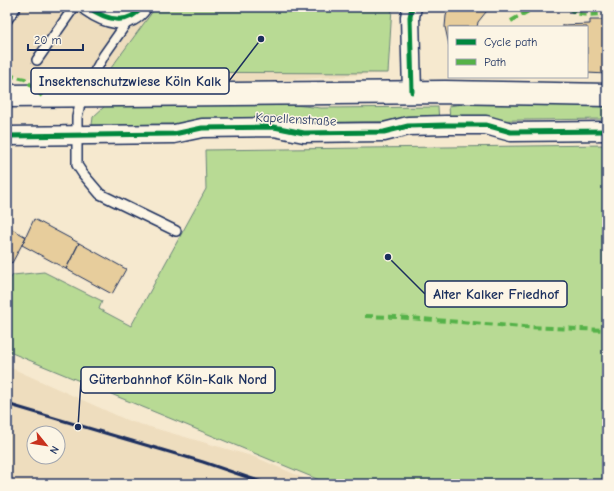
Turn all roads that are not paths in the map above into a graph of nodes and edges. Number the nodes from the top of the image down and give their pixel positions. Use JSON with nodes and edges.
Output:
{"nodes":[{"id":1,"x":16,"y":7,"type":"edge"},
{"id":2,"x":74,"y":7,"type":"edge"},
{"id":3,"x":88,"y":7,"type":"edge"},
{"id":4,"x":412,"y":7,"type":"edge"},
{"id":5,"x":137,"y":11,"type":"edge"},
{"id":6,"x":7,"y":20,"type":"edge"},
{"id":7,"x":38,"y":60,"type":"dead end"},
{"id":8,"x":412,"y":92,"type":"junction"},
{"id":9,"x":82,"y":95,"type":"junction"},
{"id":10,"x":607,"y":95,"type":"edge"},
{"id":11,"x":7,"y":96,"type":"edge"},
{"id":12,"x":607,"y":131,"type":"edge"},
{"id":13,"x":7,"y":136,"type":"edge"},
{"id":14,"x":77,"y":136,"type":"junction"},
{"id":15,"x":176,"y":231,"type":"dead end"}],
"edges":[{"from":1,"to":6,"type":"lane"},
{"from":2,"to":7,"type":"lane"},
{"from":3,"to":5,"type":"street"},
{"from":4,"to":8,"type":"street"},
{"from":5,"to":9,"type":"lane"},
{"from":8,"to":9,"type":"main road","name":"Kapellenstraße"},
{"from":8,"to":10,"type":"main road","name":"Kapellenstraße"},
{"from":9,"to":11,"type":"main road","name":"Kapellenstraße"},
{"from":9,"to":14,"type":"lane"},
{"from":12,"to":14,"type":"street","name":"Kapellenstraße"},
{"from":13,"to":14,"type":"street","name":"Kapellenstraße"},
{"from":14,"to":15,"type":"lane"}]}
